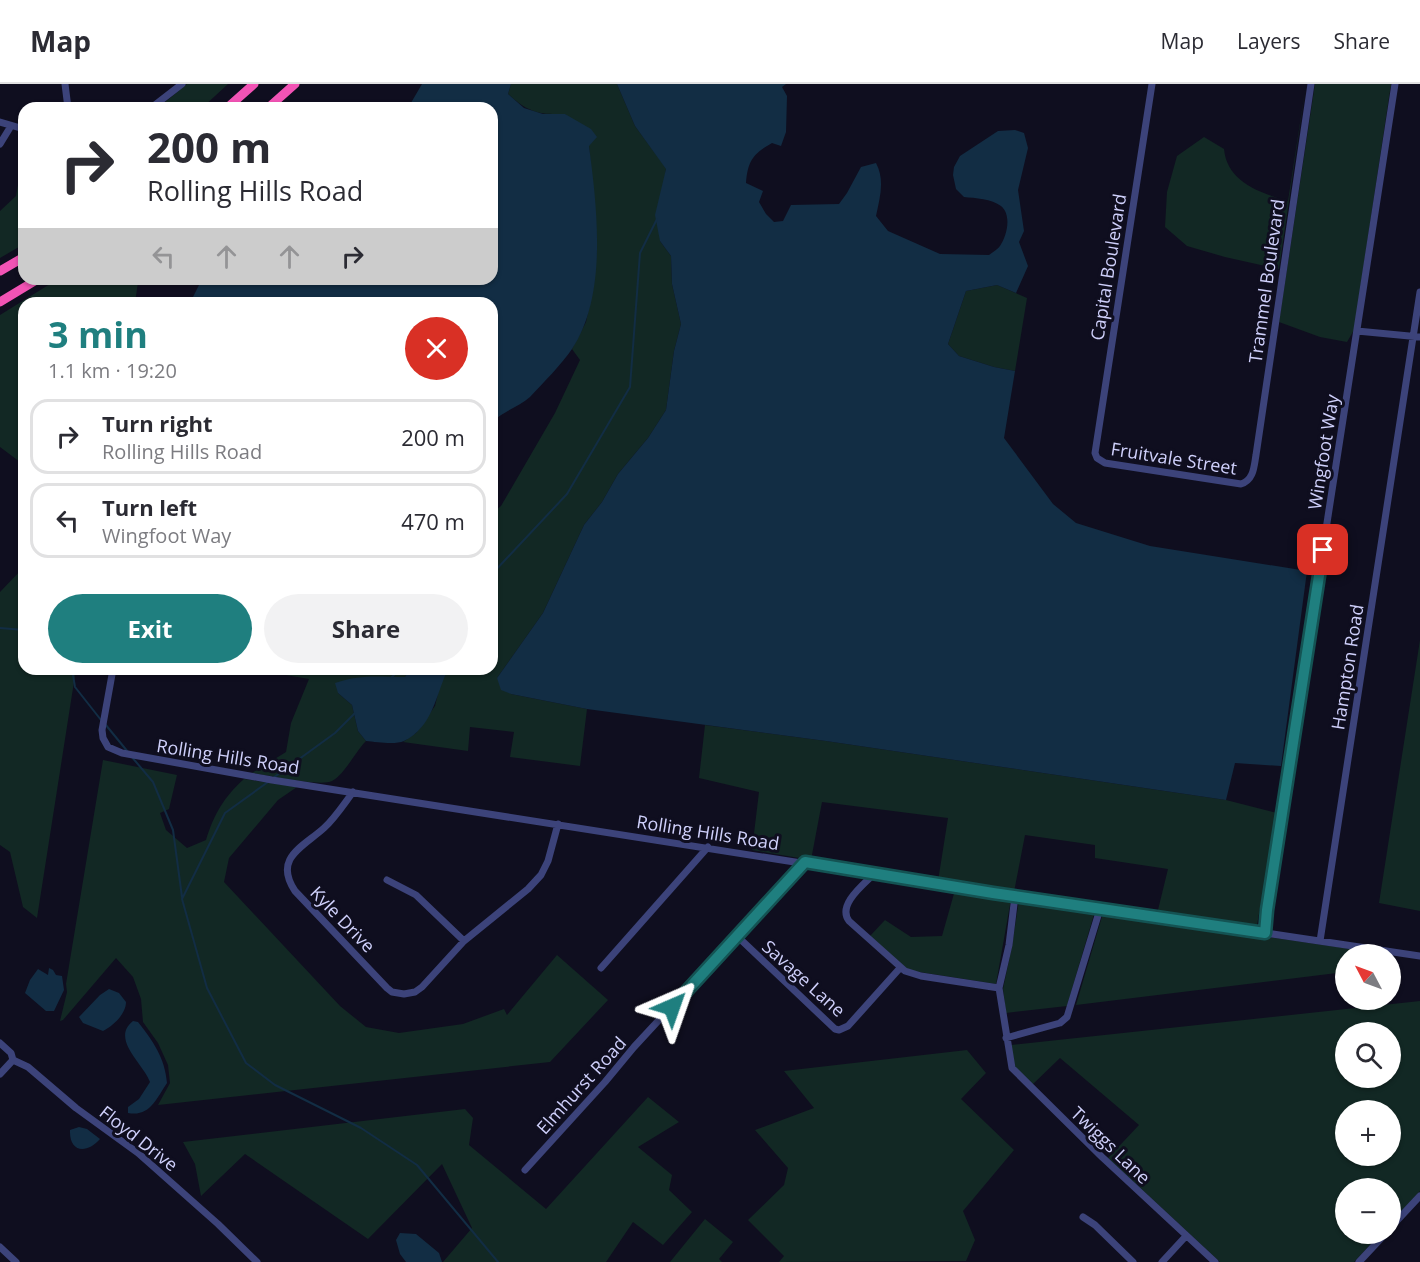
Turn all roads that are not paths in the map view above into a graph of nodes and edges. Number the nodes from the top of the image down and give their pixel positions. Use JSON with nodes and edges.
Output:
{"nodes":[{"id":1,"x":66,"y":84,"type":"edge"},
{"id":2,"x":182,"y":84,"type":"edge"},
{"id":3,"x":254,"y":84,"type":"edge"},
{"id":4,"x":295,"y":84,"type":"edge"},
{"id":5,"x":1152,"y":84,"type":"edge"},
{"id":6,"x":1311,"y":84,"type":"edge"},
{"id":7,"x":1395,"y":84,"type":"edge"},
{"id":8,"x":68,"y":102,"type":"edge"},
{"id":9,"x":159,"y":102,"type":"edge"},
{"id":10,"x":234,"y":102,"type":"edge"},
{"id":11,"x":275,"y":102,"type":"edge"},
{"id":12,"x":0,"y":122,"type":"edge"},
{"id":13,"x":11,"y":126,"type":"junction"},
{"id":14,"x":18,"y":128,"type":"edge"},
{"id":15,"x":0,"y":144,"type":"edge"},
{"id":16,"x":18,"y":260,"type":"edge"},
{"id":17,"x":0,"y":271,"type":"edge"},
{"id":18,"x":28,"y":285,"type":"edge"},
{"id":19,"x":1420,"y":292,"type":"edge"},
{"id":20,"x":0,"y":302,"type":"edge"},
{"id":21,"x":1357,"y":331,"type":"junction"},
{"id":22,"x":1417,"y":337,"type":"edge"},
{"id":23,"x":1096,"y":455,"type":"joint"},
{"id":24,"x":1249,"y":481,"type":"joint"},
{"id":25,"x":112,"y":675,"type":"edge"},
{"id":26,"x":353,"y":792,"type":"junction"},
{"id":27,"x":558,"y":824,"type":"junction"},
{"id":28,"x":708,"y":847,"type":"junction"},
{"id":29,"x":805,"y":862,"type":"junction"},
{"id":30,"x":874,"y":874,"type":"junction"},
{"id":31,"x":387,"y":880,"type":"dead end"},
{"id":32,"x":1016,"y":896,"type":"junction"},
{"id":33,"x":1100,"y":909,"type":"junction"},
{"id":34,"x":1265,"y":933,"type":"junction"},
{"id":35,"x":737,"y":936,"type":"junction"},
{"id":36,"x":464,"y":941,"type":"junction"},
{"id":37,"x":1320,"y":941,"type":"junction"},
{"id":38,"x":1420,"y":956,"type":"edge"},
{"id":39,"x":601,"y":968,"type":"dead end"},
{"id":40,"x":900,"y":968,"type":"junction"},
{"id":41,"x":999,"y":988,"type":"junction"},
{"id":42,"x":1006,"y":1038,"type":"junction"},
{"id":43,"x":0,"y":1043,"type":"edge"},
{"id":44,"x":13,"y":1060,"type":"junction"},
{"id":45,"x":0,"y":1074,"type":"edge"},
{"id":46,"x":525,"y":1170,"type":"dead end"},
{"id":47,"x":1420,"y":1196,"type":"edge"},
{"id":48,"x":1401,"y":1216,"type":"edge"},
{"id":49,"x":1083,"y":1217,"type":"dead end"},
{"id":50,"x":1186,"y":1236,"type":"junction"},
{"id":51,"x":1376,"y":1244,"type":"edge"},
{"id":52,"x":0,"y":1247,"type":"edge"},
{"id":53,"x":16,"y":1262,"type":"edge"},
{"id":54,"x":257,"y":1262,"type":"edge"},
{"id":55,"x":1133,"y":1262,"type":"edge"},
{"id":56,"x":1162,"y":1262,"type":"edge"},
{"id":57,"x":1215,"y":1262,"type":"edge"},
{"id":58,"x":1359,"y":1262,"type":"edge"}],
"edges":[{"from":1,"to":8,"type":"street"},
{"from":2,"to":9,"type":"street"},
{"from":3,"to":10,"type":"highway"},
{"from":4,"to":11,"type":"highway"},
{"from":5,"to":23,"type":"street","name":"Capital Boulevard"},
{"from":6,"to":24,"type":"street","name":"Trammel Boulevard"},
{"from":7,"to":21,"type":"street","name":"Wingfoot Way"},
{"from":12,"to":13,"type":"street"},
{"from":13,"to":14,"type":"street"},
{"from":13,"to":15,"type":"street"},
{"from":16,"to":17,"type":"highway"},
{"from":18,"to":20,"type":"highway"},
{"from":19,"to":22,"type":"street","name":"Hampton Road"},
{"from":21,"to":22,"type":"street"},
{"from":21,"to":34,"type":"street","name":"Wingfoot Way"},
{"from":22,"to":37,"type":"street","name":"Hampton Road"},
{"from":23,"to":24,"type":"street","name":"Fruitvale Street"},
{"from":25,"to":26,"type":"street","name":"Rolling Hills Road"},
{"from":26,"to":27,"type":"street","name":"Rolling Hills Road"},
{"from":26,"to":36,"type":"street","name":"Kyle Drive"},
{"from":27,"to":28,"type":"street","name":"Rolling Hills Road"},
{"from":27,"to":36,"type":"street","name":"Kyle Drive"},
{"from":28,"to":29,"type":"street","name":"Rolling Hills Road"},
{"from":28,"to":39,"type":"street"},
{"from":29,"to":30,"type":"street","name":"Rolling Hills Road"},
{"from":29,"to":35,"type":"street","name":"Elmhurst Road"},
{"from":30,"to":32,"type":"street","name":"Rolling Hills Road"},
{"from":30,"to":40,"type":"street"},
{"from":31,"to":36,"type":"street"},
{"from":32,"to":33,"type":"street","name":"Rolling Hills Road"},
{"from":32,"to":41,"type":"street"},
{"from":33,"to":34,"type":"street","name":"Rolling Hills Road"},
{"from":33,"to":42,"type":"street"},
{"from":34,"to":37,"type":"street","name":"Rolling Hills Road"},
{"from":35,"to":40,"type":"street","name":"Savage Lane"},
{"from":35,"to":46,"type":"street","name":"Elmhurst Road"},
{"from":37,"to":38,"type":"street","name":"Rolling Hills Road"},
{"from":40,"to":41,"type":"street"},
{"from":41,"to":42,"type":"street","name":"Twiggs Lane"},
{"from":42,"to":50,"type":"street","name":"Twiggs Lane"},
{"from":43,"to":44,"type":"street","name":"Floyd Drive"},
{"from":44,"to":45,"type":"street"},
{"from":44,"to":54,"type":"street","name":"Floyd Drive"},
{"from":47,"to":48,"type":"street"},
{"from":49,"to":55,"type":"street"},
{"from":50,"to":56,"type":"street"},
{"from":50,"to":57,"type":"street","name":"Twiggs Lane"},
{"from":51,"to":58,"type":"street"},
{"from":52,"to":53,"type":"street"}]}
